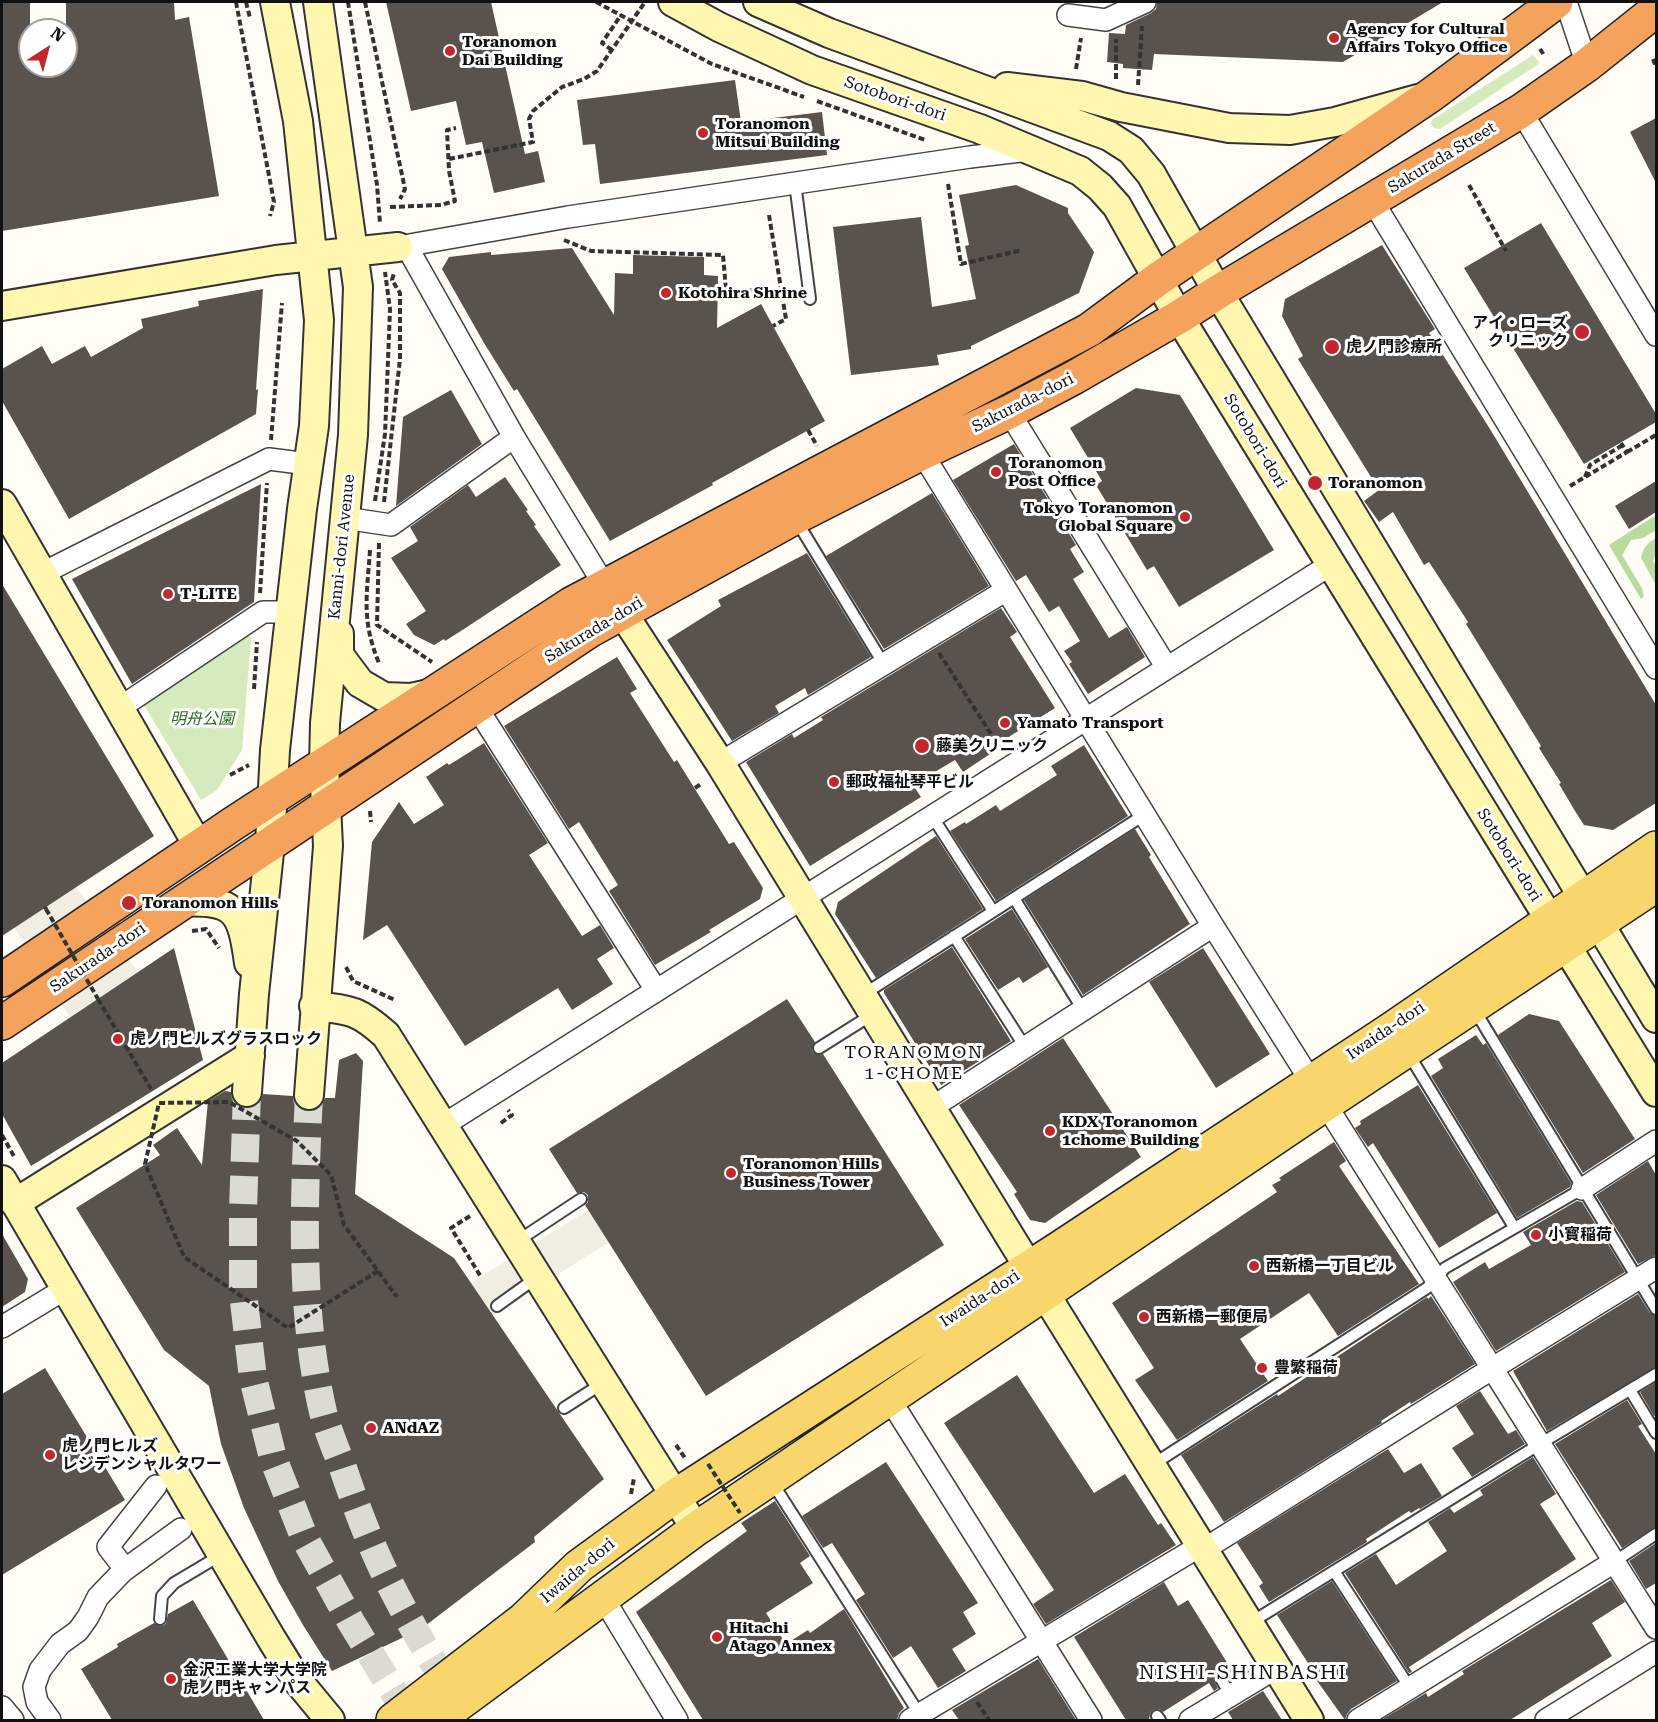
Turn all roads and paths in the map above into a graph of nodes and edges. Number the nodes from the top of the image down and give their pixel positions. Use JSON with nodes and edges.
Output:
{"nodes":[{"id":1,"x":236,"y":2,"type":"edge"},
{"id":2,"x":246,"y":2,"type":"edge"},
{"id":3,"x":275,"y":2,"type":"edge"},
{"id":4,"x":318,"y":2,"type":"edge"},
{"id":5,"x":348,"y":2,"type":"edge"},
{"id":6,"x":365,"y":2,"type":"edge"},
{"id":7,"x":645,"y":2,"type":"edge"},
{"id":8,"x":673,"y":2,"type":"edge"},
{"id":9,"x":758,"y":2,"type":"edge"},
{"id":10,"x":1145,"y":2,"type":"edge"},
{"id":11,"x":1556,"y":2,"type":"edge"},
{"id":12,"x":1566,"y":2,"type":"edge"},
{"id":13,"x":1656,"y":10,"type":"edge"},
{"id":14,"x":621,"y":15,"type":"dead end"},
{"id":15,"x":1068,"y":15,"type":"dead end"},
{"id":16,"x":1142,"y":22,"type":"dead end"},
{"id":17,"x":251,"y":24,"type":"dead end"},
{"id":18,"x":1116,"y":39,"type":"dead end"},
{"id":19,"x":1540,"y":49,"type":"dead end"},
{"id":20,"x":612,"y":50,"type":"junction"},
{"id":21,"x":1544,"y":55,"type":"dead end"},
{"id":22,"x":1653,"y":59,"type":"dead end"},
{"id":23,"x":1587,"y":65,"type":"junction"},
{"id":24,"x":1656,"y":67,"type":"edge"},
{"id":25,"x":1116,"y":83,"type":"dead end"},
{"id":26,"x":969,"y":84,"type":"junction"},
{"id":27,"x":1137,"y":86,"type":"dead end"},
{"id":28,"x":1431,"y":95,"type":"junction"},
{"id":29,"x":1521,"y":111,"type":"junction"},
{"id":30,"x":456,"y":128,"type":"dead end"},
{"id":31,"x":1033,"y":150,"type":"junction"},
{"id":32,"x":449,"y":159,"type":"junction"},
{"id":33,"x":795,"y":183,"type":"junction"},
{"id":34,"x":948,"y":184,"type":"dead end"},
{"id":35,"x":1469,"y":185,"type":"dead end"},
{"id":36,"x":400,"y":199,"type":"dead end"},
{"id":37,"x":1372,"y":200,"type":"junction"},
{"id":38,"x":390,"y":207,"type":"dead end"},
{"id":39,"x":769,"y":215,"type":"dead end"},
{"id":40,"x":270,"y":216,"type":"dead end"},
{"id":41,"x":561,"y":239,"type":"dead end"},
{"id":42,"x":1022,"y":250,"type":"dead end"},
{"id":43,"x":1506,"y":251,"type":"dead end"},
{"id":44,"x":387,"y":253,"type":"junction"},
{"id":45,"x":1196,"y":255,"type":"junction"},
{"id":46,"x":313,"y":256,"type":"junction"},
{"id":47,"x":1158,"y":279,"type":"junction"},
{"id":48,"x":781,"y":291,"type":"junction"},
{"id":49,"x":1218,"y":292,"type":"junction"},
{"id":50,"x":810,"y":298,"type":"dead end"},
{"id":51,"x":282,"y":303,"type":"dead end"},
{"id":52,"x":2,"y":306,"type":"edge"},
{"id":53,"x":1179,"y":317,"type":"junction"},
{"id":54,"x":773,"y":326,"type":"dead end"},
{"id":55,"x":1656,"y":335,"type":"edge"},
{"id":56,"x":1009,"y":412,"type":"junction"},
{"id":57,"x":1656,"y":435,"type":"edge"},
{"id":58,"x":514,"y":437,"type":"junction"},
{"id":59,"x":1627,"y":452,"type":"junction"},
{"id":60,"x":922,"y":453,"type":"junction"},
{"id":61,"x":269,"y":459,"type":"junction"},
{"id":62,"x":308,"y":464,"type":"junction"},
{"id":63,"x":1584,"y":478,"type":"junction"},
{"id":64,"x":1569,"y":486,"type":"dead end"},
{"id":65,"x":2,"y":505,"type":"edge"},
{"id":66,"x":794,"y":518,"type":"junction"},
{"id":67,"x":366,"y":521,"type":"junction"},
{"id":68,"x":1330,"y":565,"type":"junction"},
{"id":69,"x":41,"y":574,"type":"junction"},
{"id":70,"x":337,"y":590,"type":"junction"},
{"id":71,"x":1005,"y":591,"type":"junction"},
{"id":72,"x":613,"y":599,"type":"junction"},
{"id":73,"x":290,"y":612,"type":"junction"},
{"id":74,"x":258,"y":615,"type":"junction"},
{"id":75,"x":928,"y":636,"type":"junction"},
{"id":76,"x":884,"y":663,"type":"junction"},
{"id":77,"x":1167,"y":668,"type":"junction"},
{"id":78,"x":1656,"y":668,"type":"edge"},
{"id":79,"x":434,"y":678,"type":"junction"},
{"id":80,"x":366,"y":686,"type":"junction"},
{"id":81,"x":253,"y":698,"type":"dead end"},
{"id":82,"x":476,"y":706,"type":"junction"},
{"id":83,"x":118,"y":709,"type":"junction"},
{"id":84,"x":1085,"y":720,"type":"junction"},
{"id":85,"x":250,"y":754,"type":"dead end"},
{"id":86,"x":324,"y":765,"type":"junction"},
{"id":87,"x":1012,"y":766,"type":"junction"},
{"id":88,"x":710,"y":774,"type":"junction"},
{"id":89,"x":230,"y":775,"type":"dead end"},
{"id":90,"x":694,"y":788,"type":"dead end"},
{"id":91,"x":272,"y":798,"type":"junction"},
{"id":92,"x":326,"y":805,"type":"junction"},
{"id":93,"x":1144,"y":815,"type":"junction"},
{"id":94,"x":932,"y":816,"type":"junction"},
{"id":95,"x":270,"y":843,"type":"junction"},
{"id":96,"x":199,"y":847,"type":"junction"},
{"id":97,"x":1656,"y":849,"type":"edge"},
{"id":98,"x":1656,"y":885,"type":"edge"},
{"id":99,"x":803,"y":898,"type":"junction"},
{"id":100,"x":1014,"y":898,"type":"junction"},
{"id":101,"x":45,"y":908,"type":"dead end"},
{"id":102,"x":1591,"y":910,"type":"junction"},
{"id":103,"x":993,"y":911,"type":"junction"},
{"id":104,"x":184,"y":917,"type":"junction"},
{"id":105,"x":1213,"y":926,"type":"junction"},
{"id":106,"x":1557,"y":933,"type":"junction"},
{"id":107,"x":954,"y":936,"type":"junction"},
{"id":108,"x":224,"y":955,"type":"dead end"},
{"id":109,"x":347,"y":958,"type":"dead end"},
{"id":110,"x":2,"y":980,"type":"edge"},
{"id":111,"x":656,"y":990,"type":"junction"},
{"id":112,"x":254,"y":994,"type":"junction"},
{"id":113,"x":395,"y":1000,"type":"dead end"},
{"id":114,"x":868,"y":1005,"type":"junction"},
{"id":115,"x":314,"y":1006,"type":"junction"},
{"id":116,"x":1472,"y":1006,"type":"junction"},
{"id":117,"x":1083,"y":1010,"type":"junction"},
{"id":118,"x":1656,"y":1018,"type":"edge"},
{"id":119,"x":2,"y":1023,"type":"edge"},
{"id":120,"x":1025,"y":1047,"type":"junction"},
{"id":121,"x":819,"y":1048,"type":"dead end"},
{"id":122,"x":1406,"y":1050,"type":"junction"},
{"id":123,"x":250,"y":1056,"type":"junction"},
{"id":124,"x":247,"y":1092,"type":"tunnel mouth"},
{"id":125,"x":1319,"y":1092,"type":"junction"},
{"id":126,"x":1656,"y":1092,"type":"edge"},
{"id":127,"x":309,"y":1095,"type":"tunnel mouth"},
{"id":128,"x":159,"y":1103,"type":"junction"},
{"id":129,"x":503,"y":1103,"type":"dead end"},
{"id":130,"x":931,"y":1108,"type":"junction"},
{"id":131,"x":501,"y":1123,"type":"dead end"},
{"id":132,"x":442,"y":1126,"type":"junction"},
{"id":133,"x":1656,"y":1141,"type":"edge"},
{"id":134,"x":1582,"y":1189,"type":"junction"},
{"id":135,"x":8,"y":1192,"type":"edge"},
{"id":136,"x":581,"y":1199,"type":"dead end"},
{"id":137,"x":471,"y":1215,"type":"dead end"},
{"id":138,"x":1514,"y":1227,"type":"junction"},
{"id":139,"x":516,"y":1242,"type":"junction"},
{"id":140,"x":1656,"y":1268,"type":"edge"},
{"id":141,"x":378,"y":1271,"type":"junction"},
{"id":142,"x":481,"y":1277,"type":"dead end"},
{"id":143,"x":538,"y":1277,"type":"junction"},
{"id":144,"x":1436,"y":1278,"type":"junction"},
{"id":145,"x":1638,"y":1279,"type":"junction"},
{"id":146,"x":1037,"y":1281,"type":"junction"},
{"id":147,"x":65,"y":1289,"type":"junction"},
{"id":148,"x":397,"y":1297,"type":"dead end"},
{"id":149,"x":497,"y":1306,"type":"dead end"},
{"id":150,"x":1656,"y":1309,"type":"edge"},
{"id":151,"x":2,"y":1327,"type":"edge"},
{"id":152,"x":1493,"y":1368,"type":"junction"},
{"id":153,"x":1656,"y":1374,"type":"edge"},
{"id":154,"x":604,"y":1382,"type":"junction"},
{"id":155,"x":1630,"y":1390,"type":"junction"},
{"id":156,"x":889,"y":1398,"type":"junction"},
{"id":157,"x":564,"y":1407,"type":"dead end"},
{"id":158,"x":1656,"y":1432,"type":"edge"},
{"id":159,"x":1540,"y":1443,"type":"junction"},
{"id":160,"x":708,"y":1464,"type":"dead end"},
{"id":161,"x":1150,"y":1466,"type":"junction"},
{"id":162,"x":634,"y":1478,"type":"dead end"},
{"id":163,"x":771,"y":1479,"type":"junction"},
{"id":164,"x":156,"y":1486,"type":"dead end"},
{"id":165,"x":675,"y":1496,"type":"junction"},
{"id":166,"x":630,"y":1498,"type":"dead end"},
{"id":167,"x":740,"y":1513,"type":"dead end"},
{"id":168,"x":181,"y":1529,"type":"dead end"},
{"id":169,"x":696,"y":1529,"type":"junction"},
{"id":170,"x":1656,"y":1534,"type":"edge"},
{"id":171,"x":1202,"y":1548,"type":"junction"},
{"id":172,"x":221,"y":1554,"type":"junction"},
{"id":173,"x":1614,"y":1562,"type":"junction"},
{"id":174,"x":125,"y":1569,"type":"junction"},
{"id":175,"x":1334,"y":1571,"type":"junction"},
{"id":176,"x":602,"y":1596,"type":"junction"},
{"id":177,"x":160,"y":1619,"type":"dead end"},
{"id":178,"x":1249,"y":1624,"type":"junction"},
{"id":179,"x":1656,"y":1628,"type":"edge"},
{"id":180,"x":1041,"y":1641,"type":"junction"},
{"id":181,"x":1656,"y":1652,"type":"edge"},
{"id":182,"x":1276,"y":1668,"type":"junction"},
{"id":183,"x":1220,"y":1677,"type":"dead end"},
{"id":184,"x":1410,"y":1688,"type":"junction"},
{"id":185,"x":1230,"y":1696,"type":"junction"},
{"id":186,"x":2,"y":1707,"type":"edge"},
{"id":187,"x":915,"y":1718,"type":"edge"},
{"id":188,"x":13,"y":1720,"type":"edge"},
{"id":189,"x":50,"y":1720,"type":"edge"},
{"id":190,"x":330,"y":1720,"type":"edge"},
{"id":191,"x":393,"y":1720,"type":"edge"},
{"id":192,"x":436,"y":1720,"type":"edge"},
{"id":193,"x":677,"y":1720,"type":"edge"},
{"id":194,"x":1091,"y":1720,"type":"edge"},
{"id":195,"x":1191,"y":1720,"type":"edge"},
{"id":196,"x":1309,"y":1720,"type":"edge"},
{"id":197,"x":1358,"y":1720,"type":"edge"},
{"id":198,"x":1546,"y":1720,"type":"edge"}],
"edges":[{"from":1,"to":40,"type":"path"},
{"from":2,"to":17,"type":"path"},
{"from":3,"to":46,"type":"main road"},
{"from":4,"to":44,"type":"main road","name":"Kanni-dori Avenue"},
{"from":5,"to":44,"type":"path"},
{"from":6,"to":36,"type":"path"},
{"from":7,"to":20,"type":"path","bridge":true},
{"from":8,"to":31,"type":"main road","name":"Sotobori-dori"},
{"from":9,"to":26,"type":"main road"},
{"from":10,"to":15,"type":"street"},
{"from":11,"to":28,"type":"highway"},
{"from":12,"to":23,"type":"street"},
{"from":13,"to":23,"type":"highway","name":"Sakurada Street"},
{"from":14,"to":20,"type":"path"},
{"from":16,"to":27,"type":"path"},
{"from":18,"to":25,"type":"path"},
{"from":19,"to":21,"type":"path"},
{"from":20,"to":32,"type":"path"},
{"from":22,"to":24,"type":"path"},
{"from":23,"to":29,"type":"highway","name":"Sakurada Street"},
{"from":26,"to":28,"type":"main road"},
{"from":26,"to":45,"type":"main road"},
{"from":28,"to":45,"type":"highway"},
{"from":29,"to":37,"type":"highway","name":"Sakurada Street"},
{"from":29,"to":55,"type":"street"},
{"from":30,"to":32,"type":"path"},
{"from":31,"to":33,"type":"street"},
{"from":31,"to":47,"type":"main road","name":"Sotobori-dori"},
{"from":32,"to":38,"type":"path"},
{"from":33,"to":44,"type":"street"},
{"from":33,"to":50,"type":"lane"},
{"from":34,"to":42,"type":"path"},
{"from":35,"to":43,"type":"path"},
{"from":37,"to":49,"type":"highway","name":"Sakurada Street"},
{"from":37,"to":78,"type":"street"},
{"from":39,"to":48,"type":"path"},
{"from":41,"to":48,"type":"path"},
{"from":44,"to":46,"type":"main road"},
{"from":44,"to":58,"type":"street"},
{"from":44,"to":67,"type":"path"},
{"from":44,"to":67,"type":"path"},
{"from":44,"to":67,"type":"main road","name":"Kanni-dori Avenue"},
{"from":45,"to":47,"type":"highway","name":"Sakurada-dori"},
{"from":45,"to":49,"type":"main road"},
{"from":46,"to":52,"type":"main road"},
{"from":46,"to":62,"type":"main road"},
{"from":47,"to":53,"type":"main road","name":"Sotobori-dori"},
{"from":47,"to":72,"type":"highway","name":"Sakurada-dori"},
{"from":48,"to":54,"type":"path"},
{"from":49,"to":53,"type":"highway","name":"Sakurada-dori"},
{"from":49,"to":102,"type":"main road"},
{"from":51,"to":61,"type":"path"},
{"from":53,"to":56,"type":"highway","name":"Sakurada-dori"},
{"from":53,"to":68,"type":"main road","name":"Sotobori-dori"},
{"from":56,"to":60,"type":"highway","name":"Sakurada-dori"},
{"from":56,"to":77,"type":"street"},
{"from":57,"to":59,"type":"path"},
{"from":58,"to":67,"type":"street"},
{"from":58,"to":72,"type":"street"},
{"from":59,"to":63,"type":"path"},
{"from":59,"to":63,"type":"path"},
{"from":60,"to":66,"type":"highway","name":"Sakurada-dori"},
{"from":60,"to":71,"type":"street"},
{"from":61,"to":62,"type":"street"},
{"from":61,"to":69,"type":"street"},
{"from":61,"to":74,"type":"path"},
{"from":62,"to":73,"type":"main road"},
{"from":63,"to":64,"type":"path"},
{"from":65,"to":69,"type":"main road"},
{"from":66,"to":72,"type":"highway","name":"Sakurada-dori"},
{"from":66,"to":76,"type":"lane"},
{"from":67,"to":70,"type":"main road","name":"Kanni-dori Avenue"},
{"from":67,"to":79,"type":"path"},
{"from":67,"to":80,"type":"path"},
{"from":68,"to":77,"type":"street"},
{"from":68,"to":106,"type":"main road","name":"Sotobori-dori"},
{"from":69,"to":83,"type":"main road"},
{"from":70,"to":80,"type":"main road"},
{"from":70,"to":86,"type":"main road","name":"Kanni-dori Avenue"},
{"from":71,"to":75,"type":"street"},
{"from":71,"to":84,"type":"street"},
{"from":72,"to":79,"type":"highway","name":"Sakurada-dori"},
{"from":72,"to":82,"type":"highway","name":"Sakurada-dori"},
{"from":72,"to":88,"type":"main road"},
{"from":73,"to":74,"type":"street"},
{"from":73,"to":91,"type":"main road"},
{"from":74,"to":81,"type":"path"},
{"from":74,"to":83,"type":"street"},
{"from":75,"to":76,"type":"street"},
{"from":75,"to":87,"type":"path"},
{"from":76,"to":88,"type":"street"},
{"from":77,"to":84,"type":"street"},
{"from":79,"to":80,"type":"main road"},
{"from":79,"to":86,"type":"highway","name":"Sakurada-dori"},
{"from":82,"to":92,"type":"highway","name":"Sakurada-dori"},
{"from":82,"to":111,"type":"street"},
{"from":83,"to":96,"type":"main road"},
{"from":84,"to":87,"type":"street"},
{"from":84,"to":93,"type":"street"},
{"from":85,"to":89,"type":"path"},
{"from":86,"to":91,"type":"highway","name":"Sakurada-dori"},
{"from":86,"to":92,"type":"main road","name":"Kanni-dori Avenue"},
{"from":87,"to":94,"type":"street"},
{"from":88,"to":90,"type":"path"},
{"from":88,"to":99,"type":"main road"},
{"from":91,"to":95,"type":"main road"},
{"from":91,"to":96,"type":"highway","name":"Sakurada-dori"},
{"from":92,"to":95,"type":"highway","name":"Sakurada-dori"},
{"from":92,"to":115,"type":"main road","name":"Kanni-dori Avenue"},
{"from":93,"to":100,"type":"lane"},
{"from":93,"to":105,"type":"street"},
{"from":94,"to":99,"type":"street"},
{"from":94,"to":103,"type":"lane"},
{"from":95,"to":104,"type":"highway","name":"Sakurada-dori"},
{"from":95,"to":112,"type":"main road"},
{"from":96,"to":110,"type":"highway","name":"Sakurada-dori"},
{"from":97,"to":102,"type":"main road"},
{"from":98,"to":102,"type":"main road"},
{"from":99,"to":111,"type":"street"},
{"from":99,"to":114,"type":"main road"},
{"from":100,"to":103,"type":"lane"},
{"from":100,"to":117,"type":"lane"},
{"from":101,"to":128,"type":"path","bridge":true},
{"from":102,"to":106,"type":"main road","name":"Iwaida-dori"},
{"from":102,"to":118,"type":"main road"},
{"from":103,"to":107,"type":"lane"},
{"from":104,"to":108,"type":"path"},
{"from":104,"to":112,"type":"main road"},
{"from":104,"to":119,"type":"highway","name":"Sakurada-dori"},
{"from":105,"to":117,"type":"street"},
{"from":105,"to":125,"type":"street"},
{"from":106,"to":116,"type":"main road","name":"Iwaida-dori"},
{"from":106,"to":125,"type":"main road","name":"Iwaida-dori"},
{"from":106,"to":126,"type":"main road","name":"Sotobori-dori"},
{"from":107,"to":114,"type":"lane"},
{"from":107,"to":120,"type":"lane"},
{"from":109,"to":113,"type":"path"},
{"from":111,"to":132,"type":"street"},
{"from":112,"to":123,"type":"main road"},
{"from":114,"to":121,"type":"lane"},
{"from":114,"to":130,"type":"main road"},
{"from":115,"to":127,"type":"main road","name":"Kanni-dori Avenue"},
{"from":115,"to":132,"type":"main road"},
{"from":116,"to":122,"type":"main road","name":"Iwaida-dori"},
{"from":116,"to":134,"type":"lane"},
{"from":117,"to":120,"type":"street"},
{"from":120,"to":130,"type":"street"},
{"from":122,"to":125,"type":"main road","name":"Iwaida-dori"},
{"from":122,"to":138,"type":"lane"},
{"from":123,"to":124,"type":"main road"},
{"from":123,"to":135,"type":"main road"},
{"from":125,"to":144,"type":"street"},
{"from":125,"to":146,"type":"main road","name":"Iwaida-dori"},
{"from":128,"to":141,"type":"path","bridge":true},
{"from":128,"to":141,"type":"path","bridge":true},
{"from":129,"to":131,"type":"path"},
{"from":130,"to":146,"type":"main road"},
{"from":132,"to":139,"type":"main road"},
{"from":133,"to":134,"type":"street"},
{"from":134,"to":138,"type":"lane"},
{"from":134,"to":145,"type":"lane"},
{"from":135,"to":147,"type":"main road"},
{"from":136,"to":139,"type":"lane"},
{"from":137,"to":142,"type":"path"},
{"from":138,"to":144,"type":"lane"},
{"from":139,"to":143,"type":"main road"},
{"from":140,"to":145,"type":"street"},
{"from":141,"to":148,"type":"path","bridge":true},
{"from":143,"to":149,"type":"lane"},
{"from":143,"to":154,"type":"main road"},
{"from":144,"to":152,"type":"street"},
{"from":144,"to":161,"type":"lane"},
{"from":145,"to":150,"type":"lane"},
{"from":145,"to":152,"type":"street"},
{"from":146,"to":156,"type":"main road","name":"Iwaida-dori"},
{"from":146,"to":161,"type":"main road"},
{"from":146,"to":165,"type":"main road","name":"Iwaida-dori"},
{"from":147,"to":151,"type":"street"},
{"from":147,"to":172,"type":"main road"},
{"from":152,"to":159,"type":"street"},
{"from":152,"to":171,"type":"street"},
{"from":153,"to":155,"type":"lane"},
{"from":154,"to":157,"type":"lane"},
{"from":154,"to":165,"type":"main road"},
{"from":155,"to":158,"type":"lane"},
{"from":155,"to":159,"type":"lane"},
{"from":156,"to":163,"type":"main road","name":"Iwaida-dori"},
{"from":156,"to":180,"type":"street"},
{"from":159,"to":173,"type":"street"},
{"from":159,"to":175,"type":"lane"},
{"from":160,"to":167,"type":"path","bridge":true},
{"from":161,"to":171,"type":"main road"},
{"from":162,"to":166,"type":"path"},
{"from":163,"to":169,"type":"main road","name":"Iwaida-dori"},
{"from":163,"to":187,"type":"lane"},
{"from":164,"to":174,"type":"street"},
{"from":165,"to":169,"type":"main road"},
{"from":165,"to":191,"type":"main road","name":"Iwaida-dori"},
{"from":168,"to":174,"type":"street"},
{"from":169,"to":176,"type":"main road","name":"Iwaida-dori"},
{"from":170,"to":173,"type":"lane"},
{"from":171,"to":178,"type":"main road"},
{"from":171,"to":180,"type":"street"},
{"from":172,"to":177,"type":"lane"},
{"from":172,"to":190,"type":"main road"},
{"from":173,"to":179,"type":"street"},
{"from":173,"to":184,"type":"street"},
{"from":174,"to":189,"type":"street"},
{"from":175,"to":178,"type":"lane"},
{"from":175,"to":184,"type":"lane"},
{"from":176,"to":192,"type":"main road","name":"Iwaida-dori"},
{"from":176,"to":193,"type":"street"},
{"from":178,"to":182,"type":"main road"},
{"from":180,"to":187,"type":"street"},
{"from":180,"to":194,"type":"street"},
{"from":181,"to":198,"type":"street"},
{"from":182,"to":185,"type":"street"},
{"from":182,"to":196,"type":"main road"},
{"from":183,"to":185,"type":"lane"},
{"from":184,"to":197,"type":"street"},
{"from":185,"to":195,"type":"street"},
{"from":186,"to":188,"type":"street"}]}
